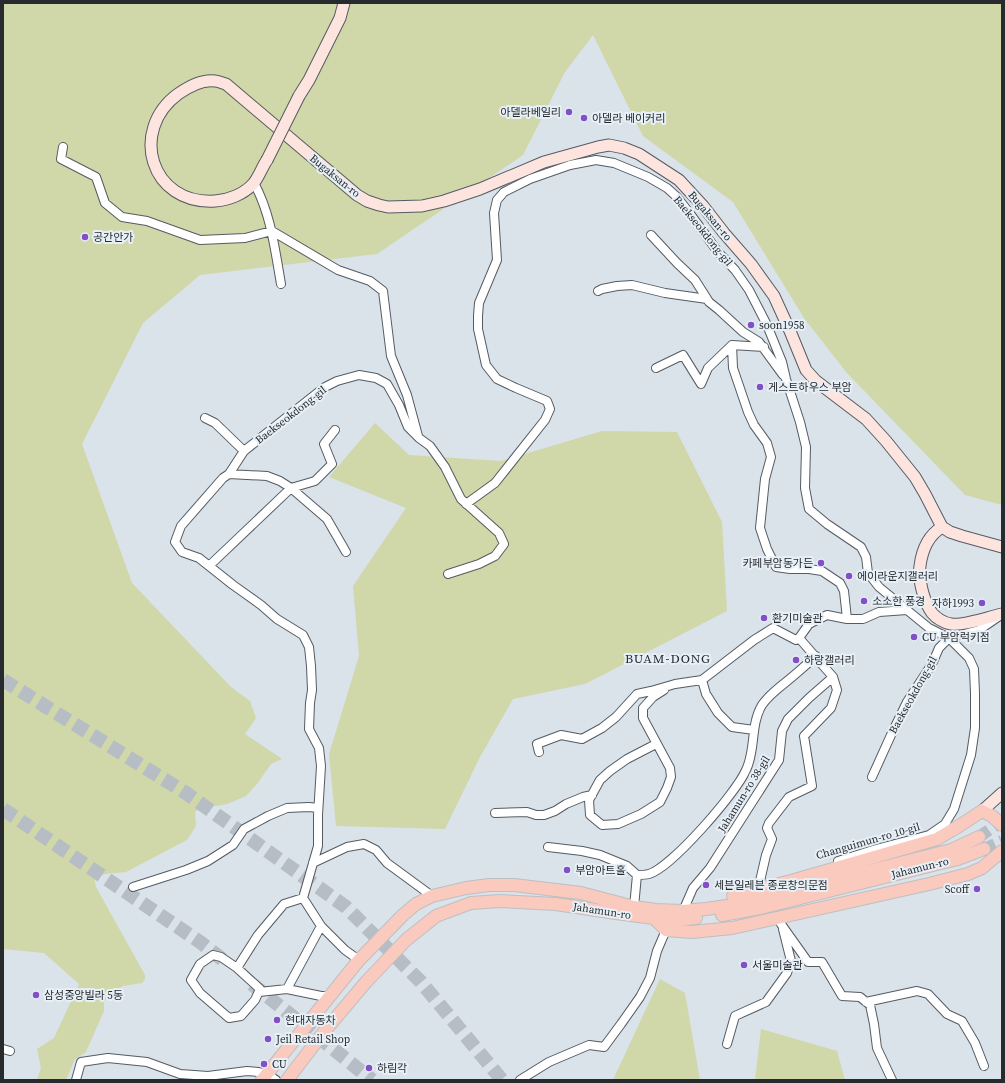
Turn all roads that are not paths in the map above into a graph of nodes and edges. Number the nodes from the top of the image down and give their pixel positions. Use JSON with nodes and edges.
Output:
{"nodes":[{"id":1,"x":344,"y":3,"type":"edge"},
{"id":2,"x":63,"y":146,"type":"dead end"},
{"id":3,"x":254,"y":183,"type":"junction"},
{"id":4,"x":272,"y":231,"type":"junction"},
{"id":5,"x":651,"y":235,"type":"dead end"},
{"id":6,"x":280,"y":284,"type":"dead end"},
{"id":7,"x":598,"y":291,"type":"dead end"},
{"id":8,"x":707,"y":299,"type":"junction"},
{"id":9,"x":732,"y":345,"type":"junction"},
{"id":10,"x":764,"y":347,"type":"junction"},
{"id":11,"x":656,"y":368,"type":"dead end"},
{"id":12,"x":786,"y":379,"type":"junction"},
{"id":13,"x":205,"y":418,"type":"dead end"},
{"id":14,"x":335,"y":430,"type":"dead end"},
{"id":15,"x":419,"y":438,"type":"junction"},
{"id":16,"x":244,"y":450,"type":"junction"},
{"id":17,"x":229,"y":474,"type":"junction"},
{"id":18,"x":291,"y":488,"type":"junction"},
{"id":19,"x":466,"y":504,"type":"junction"},
{"id":20,"x":942,"y":527,"type":"junction"},
{"id":21,"x":1002,"y":547,"type":"edge"},
{"id":22,"x":346,"y":552,"type":"dead end"},
{"id":23,"x":209,"y":566,"type":"junction"},
{"id":24,"x":448,"y":574,"type":"dead end"},
{"id":25,"x":907,"y":610,"type":"junction"},
{"id":26,"x":1002,"y":614,"type":"edge"},
{"id":27,"x":847,"y":620,"type":"junction"},
{"id":28,"x":799,"y":638,"type":"junction"},
{"id":29,"x":949,"y":638,"type":"junction"},
{"id":30,"x":816,"y":656,"type":"junction"},
{"id":31,"x":833,"y":677,"type":"junction"},
{"id":32,"x":702,"y":680,"type":"junction"},
{"id":33,"x":675,"y":684,"type":"junction"},
{"id":34,"x":754,"y":730,"type":"junction"},
{"id":35,"x":656,"y":744,"type":"junction"},
{"id":36,"x":539,"y":752,"type":"dead end"},
{"id":37,"x":872,"y":777,"type":"dead end"},
{"id":38,"x":1002,"y":793,"type":"edge"},
{"id":39,"x":592,"y":796,"type":"junction"},
{"id":40,"x":318,"y":808,"type":"junction"},
{"id":41,"x":982,"y":811,"type":"junction"},
{"id":42,"x":495,"y":813,"type":"dead end"},
{"id":43,"x":1002,"y":825,"type":"edge"},
{"id":44,"x":979,"y":837,"type":"tunnel mouth"},
{"id":45,"x":548,"y":847,"type":"dead end"},
{"id":46,"x":984,"y":849,"type":"tunnel mouth"},
{"id":47,"x":1002,"y":851,"type":"edge"},
{"id":48,"x":313,"y":864,"type":"junction"},
{"id":49,"x":637,"y":875,"type":"junction"},
{"id":50,"x":133,"y":887,"type":"dead end"},
{"id":51,"x":759,"y":889,"type":"junction"},
{"id":52,"x":432,"y":896,"type":"junction"},
{"id":53,"x":303,"y":898,"type":"junction"},
{"id":54,"x":634,"y":907,"type":"junction"},
{"id":55,"x":706,"y":909,"type":"junction"},
{"id":56,"x":683,"y":911,"type":"junction"},
{"id":57,"x":654,"y":918,"type":"junction"},
{"id":58,"x":780,"y":921,"type":"junction"},
{"id":59,"x":321,"y":926,"type":"junction"},
{"id":60,"x":666,"y":930,"type":"junction"},
{"id":61,"x":359,"y":960,"type":"junction"},
{"id":62,"x":237,"y":968,"type":"junction"},
{"id":63,"x":287,"y":990,"type":"junction"},
{"id":64,"x":259,"y":992,"type":"junction"},
{"id":65,"x":330,"y":996,"type":"junction"},
{"id":66,"x":866,"y":1002,"type":"junction"},
{"id":67,"x":727,"y":1044,"type":"dead end"},
{"id":68,"x":984,"y":1066,"type":"dead end"},
{"id":69,"x":268,"y":1078,"type":"edge"},
{"id":70,"x":76,"y":1080,"type":"edge"},
{"id":71,"x":287,"y":1080,"type":"edge"},
{"id":72,"x":520,"y":1080,"type":"edge"},
{"id":73,"x":892,"y":1080,"type":"edge"}],
"edges":[{"from":1,"to":3,"type":"street","name":"Bugaksan-ro","bridge":true},
{"from":2,"to":4,"type":"street"},
{"from":3,"to":4,"type":"street"},
{"from":3,"to":20,"type":"street","name":"Bugaksan-ro"},
{"from":4,"to":6,"type":"street"},
{"from":4,"to":15,"type":"street"},
{"from":5,"to":8,"type":"street"},
{"from":7,"to":8,"type":"street"},
{"from":8,"to":10,"type":"street"},
{"from":9,"to":10,"type":"street"},
{"from":9,"to":11,"type":"street"},
{"from":9,"to":27,"type":"street"},
{"from":10,"to":12,"type":"street"},
{"from":12,"to":19,"type":"street","name":"Baekseokdong-gil"},
{"from":12,"to":25,"type":"street","name":"Baekseokdong-gil"},
{"from":13,"to":16,"type":"street"},
{"from":14,"to":18,"type":"street"},
{"from":15,"to":16,"type":"street","name":"Baekseokdong-gil"},
{"from":15,"to":19,"type":"street","name":"Baekseokdong-gil"},
{"from":16,"to":17,"type":"street","name":"Baekseokdong-gil"},
{"from":17,"to":18,"type":"street"},
{"from":17,"to":23,"type":"street","name":"Baekseokdong-gil"},
{"from":18,"to":22,"type":"street"},
{"from":18,"to":23,"type":"street"},
{"from":19,"to":24,"type":"street","name":"Baekseokdong-gil"},
{"from":20,"to":21,"type":"street"},
{"from":20,"to":26,"type":"street"},
{"from":23,"to":40,"type":"street","name":"Baekseokdong-gil"},
{"from":25,"to":27,"type":"street"},
{"from":25,"to":29,"type":"street","name":"Baekseokdong-gil"},
{"from":26,"to":29,"type":"street"},
{"from":27,"to":28,"type":"street"},
{"from":28,"to":30,"type":"street"},
{"from":28,"to":32,"type":"street"},
{"from":29,"to":37,"type":"street","name":"Baekseokdong-gil"},
{"from":29,"to":51,"type":"street","name":"Changuimun-ro 10-gil"},
{"from":30,"to":31,"type":"street"},
{"from":30,"to":34,"type":"street"},
{"from":31,"to":51,"type":"street"},
{"from":31,"to":56,"type":"street","name":"Jahamun-ro 38-gil"},
{"from":32,"to":33,"type":"street"},
{"from":32,"to":34,"type":"street"},
{"from":33,"to":35,"type":"street"},
{"from":33,"to":36,"type":"street"},
{"from":34,"to":49,"type":"street"},
{"from":35,"to":39,"type":"street"},
{"from":35,"to":39,"type":"street"},
{"from":38,"to":41,"type":"street"},
{"from":39,"to":42,"type":"street"},
{"from":40,"to":48,"type":"street","name":"Baekseokdong-gil"},
{"from":40,"to":50,"type":"street"},
{"from":41,"to":43,"type":"main road"},
{"from":41,"to":51,"type":"main road"},
{"from":44,"to":55,"type":"main road","name":"Jahamun-ro"},
{"from":45,"to":49,"type":"street"},
{"from":46,"to":57,"type":"main road","name":"Jahamun-ro"},
{"from":47,"to":58,"type":"main road"},
{"from":48,"to":52,"type":"street"},
{"from":48,"to":53,"type":"street","name":"Baekseokdong-gil"},
{"from":49,"to":54,"type":"street"},
{"from":51,"to":55,"type":"main road"},
{"from":52,"to":54,"type":"main road","name":"Jahamun-ro"},
{"from":52,"to":61,"type":"main road","name":"Jahamun-ro"},
{"from":53,"to":59,"type":"street"},
{"from":53,"to":62,"type":"street"},
{"from":54,"to":56,"type":"main road","name":"Jahamun-ro"},
{"from":55,"to":56,"type":"main road","name":"Jahamun-ro"},
{"from":57,"to":60,"type":"main road"},
{"from":57,"to":71,"type":"main road","name":"Jahamun-ro"},
{"from":58,"to":60,"type":"main road"},
{"from":58,"to":66,"type":"street"},
{"from":58,"to":67,"type":"street"},
{"from":59,"to":61,"type":"street"},
{"from":59,"to":63,"type":"street"},
{"from":60,"to":72,"type":"street"},
{"from":61,"to":65,"type":"main road","name":"Jahamun-ro"},
{"from":62,"to":64,"type":"street"},
{"from":62,"to":64,"type":"street"},
{"from":63,"to":64,"type":"street"},
{"from":63,"to":65,"type":"street"},
{"from":65,"to":69,"type":"main road","name":"Jahamun-ro"},
{"from":66,"to":68,"type":"street"},
{"from":66,"to":73,"type":"street"},
{"from":69,"to":70,"type":"street"}]}
